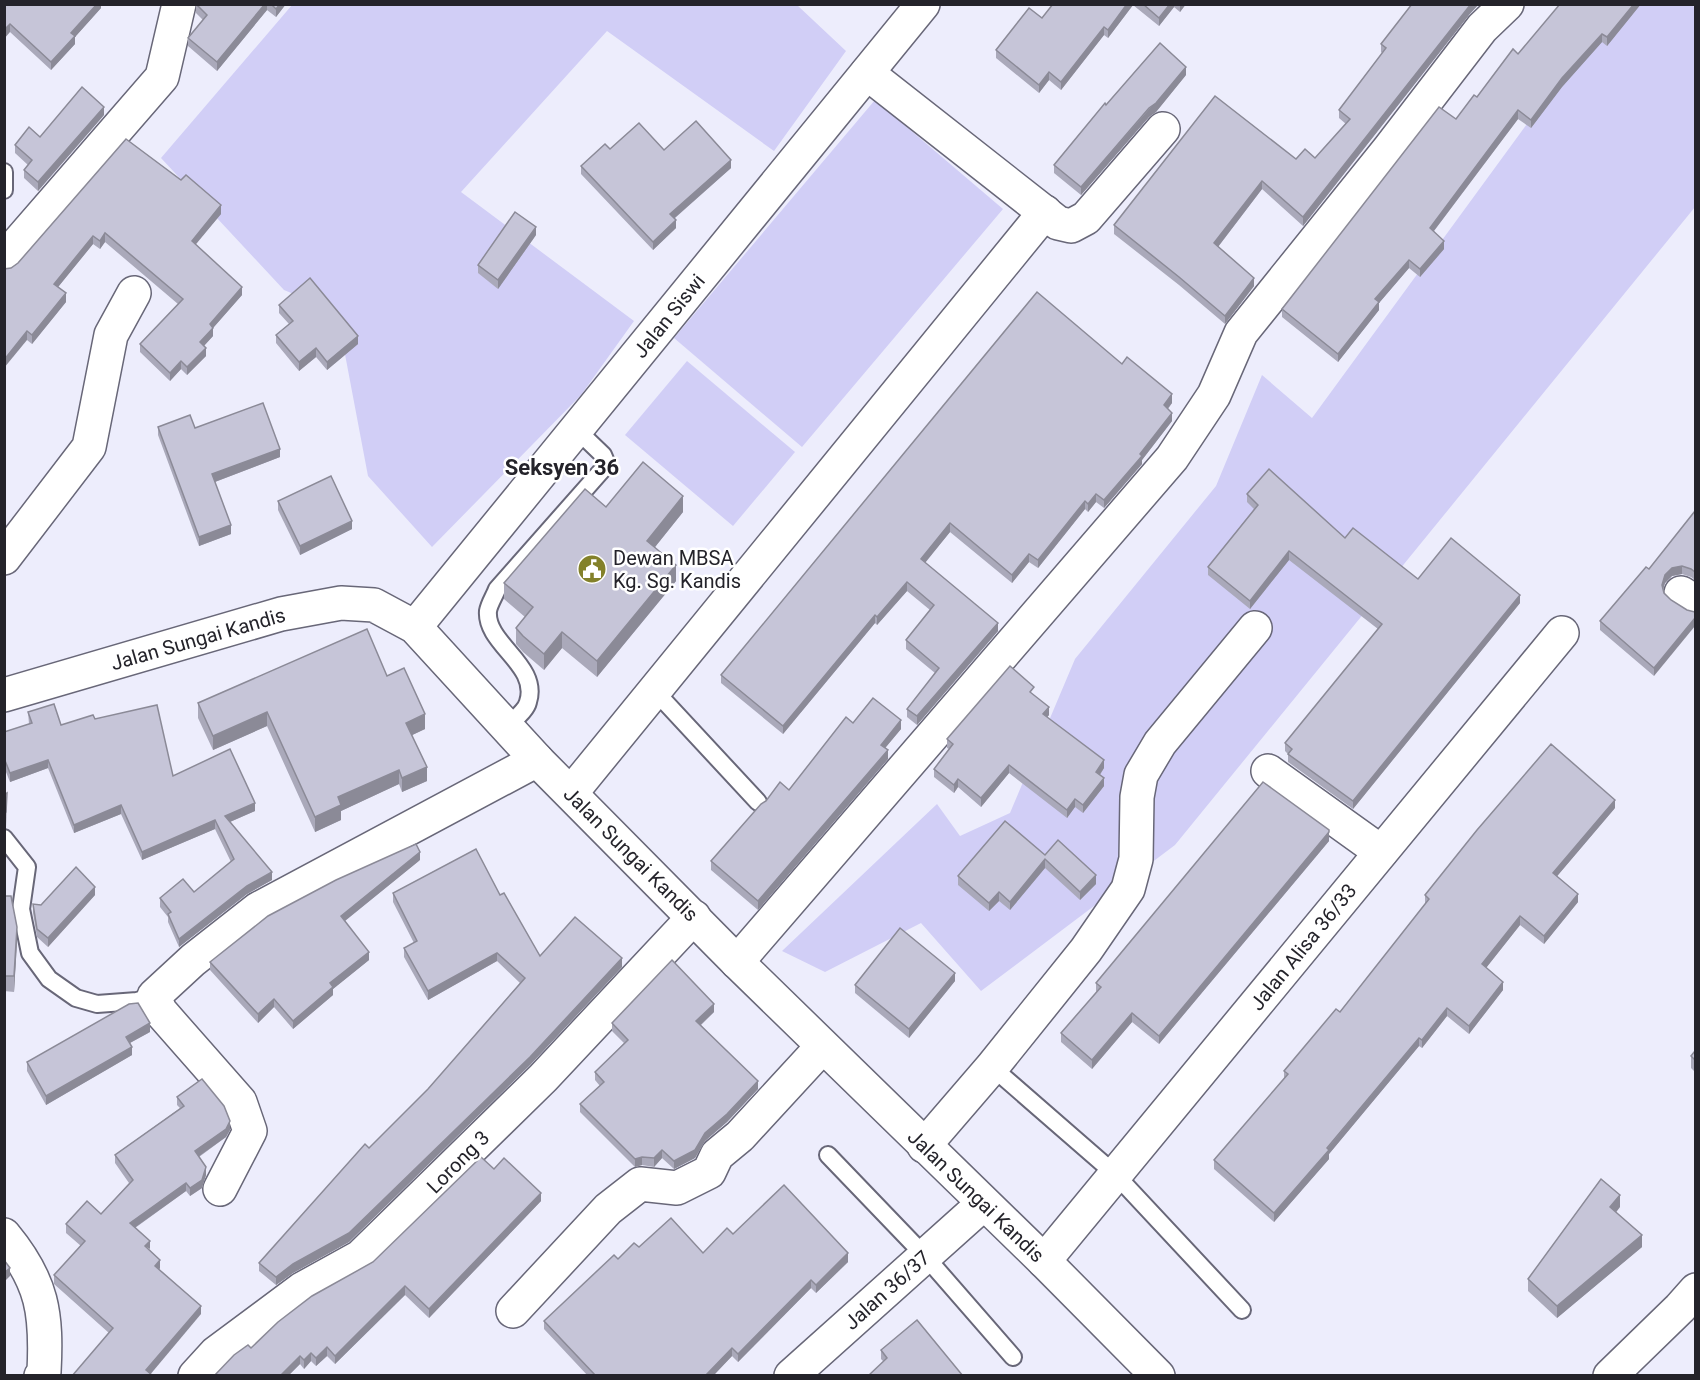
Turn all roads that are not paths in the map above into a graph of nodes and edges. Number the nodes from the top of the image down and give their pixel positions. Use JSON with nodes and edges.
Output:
{"nodes":[{"id":1,"x":179,"y":4,"type":"edge"},
{"id":2,"x":922,"y":4,"type":"edge"},
{"id":3,"x":1507,"y":4,"type":"edge"},
{"id":4,"x":867,"y":73,"type":"junction"},
{"id":5,"x":1163,"y":129,"type":"dead end"},
{"id":6,"x":4,"y":172,"type":"edge"},
{"id":7,"x":4,"y":190,"type":"edge"},
{"id":8,"x":1045,"y":212,"type":"junction"},
{"id":9,"x":4,"y":260,"type":"edge"},
{"id":10,"x":135,"y":293,"type":"dead end"},
{"id":11,"x":576,"y":429,"type":"junction"},
{"id":12,"x":4,"y":558,"type":"edge"},
{"id":13,"x":415,"y":627,"type":"junction"},
{"id":14,"x":1256,"y":628,"type":"dead end"},
{"id":15,"x":1562,"y":633,"type":"dead end"},
{"id":16,"x":654,"y":690,"type":"junction"},
{"id":17,"x":4,"y":695,"type":"edge"},
{"id":18,"x":507,"y":727,"type":"junction"},
{"id":19,"x":537,"y":760,"type":"junction"},
{"id":20,"x":1268,"y":771,"type":"dead end"},
{"id":21,"x":571,"y":793,"type":"junction"},
{"id":22,"x":758,"y":802,"type":"dead end"},
{"id":23,"x":4,"y":838,"type":"edge"},
{"id":24,"x":1381,"y":852,"type":"junction"},
{"id":25,"x":694,"y":918,"type":"junction"},
{"id":26,"x":737,"y":962,"type":"junction"},
{"id":27,"x":154,"y":996,"type":"junction"},
{"id":28,"x":822,"y":1047,"type":"junction"},
{"id":29,"x":992,"y":1068,"type":"junction"},
{"id":30,"x":924,"y":1146,"type":"junction"},
{"id":31,"x":828,"y":1155,"type":"dead end"},
{"id":32,"x":1115,"y":1174,"type":"junction"},
{"id":33,"x":220,"y":1189,"type":"dead end"},
{"id":34,"x":983,"y":1204,"type":"junction"},
{"id":35,"x":4,"y":1235,"type":"edge"},
{"id":36,"x":925,"y":1256,"type":"junction"},
{"id":37,"x":1044,"y":1261,"type":"junction"},
{"id":38,"x":1695,"y":1290,"type":"edge"},
{"id":39,"x":1242,"y":1310,"type":"dead end"},
{"id":40,"x":513,"y":1311,"type":"dead end"},
{"id":41,"x":1013,"y":1357,"type":"dead end"},
{"id":42,"x":44,"y":1374,"type":"edge"},
{"id":43,"x":1153,"y":1374,"type":"edge"},
{"id":44,"x":195,"y":1376,"type":"edge"},
{"id":45,"x":791,"y":1376,"type":"edge"},
{"id":46,"x":1610,"y":1376,"type":"edge"}],
"edges":[{"from":1,"to":9,"type":"street"},
{"from":2,"to":4,"type":"street","name":"Jalan Siswi"},
{"from":3,"to":26,"type":"street"},
{"from":4,"to":8,"type":"street"},
{"from":4,"to":11,"type":"street","name":"Jalan Siswi"},
{"from":5,"to":8,"type":"street"},
{"from":6,"to":7,"type":"lane"},
{"from":8,"to":16,"type":"street"},
{"from":10,"to":12,"type":"street"},
{"from":11,"to":13,"type":"street","name":"Jalan Siswi"},
{"from":11,"to":18,"type":"lane"},
{"from":13,"to":17,"type":"street","name":"Jalan Sungai Kandis"},
{"from":13,"to":18,"type":"street","name":"Jalan Sungai Kandis"},
{"from":14,"to":29,"type":"street"},
{"from":15,"to":24,"type":"street","name":"Jalan Alisa 36/33"},
{"from":16,"to":21,"type":"street"},
{"from":16,"to":22,"type":"lane"},
{"from":18,"to":19,"type":"street","name":"Jalan Sungai Kandis"},
{"from":19,"to":21,"type":"street","name":"Jalan Sungai Kandis"},
{"from":19,"to":27,"type":"street"},
{"from":20,"to":24,"type":"street"},
{"from":21,"to":25,"type":"street","name":"Jalan Sungai Kandis"},
{"from":23,"to":27,"type":"lane"},
{"from":24,"to":32,"type":"street","name":"Jalan Alisa 36/33"},
{"from":25,"to":26,"type":"street","name":"Jalan Sungai Kandis"},
{"from":25,"to":44,"type":"street","name":"Lorong 3"},
{"from":26,"to":28,"type":"street","name":"Jalan Sungai Kandis"},
{"from":27,"to":33,"type":"street"},
{"from":28,"to":30,"type":"street","name":"Jalan Sungai Kandis"},
{"from":28,"to":40,"type":"street"},
{"from":29,"to":30,"type":"street"},
{"from":29,"to":32,"type":"lane"},
{"from":30,"to":34,"type":"street","name":"Jalan Sungai Kandis"},
{"from":31,"to":36,"type":"lane"},
{"from":32,"to":37,"type":"street","name":"Jalan Alisa 36/33"},
{"from":32,"to":39,"type":"lane"},
{"from":34,"to":36,"type":"street","name":"Jalan 36/37"},
{"from":34,"to":37,"type":"street","name":"Jalan Sungai Kandis"},
{"from":35,"to":42,"type":"street"},
{"from":36,"to":41,"type":"lane"},
{"from":36,"to":45,"type":"street","name":"Jalan 36/37"},
{"from":37,"to":43,"type":"street","name":"Jalan Sungai Kandis"},
{"from":38,"to":46,"type":"street"}]}
